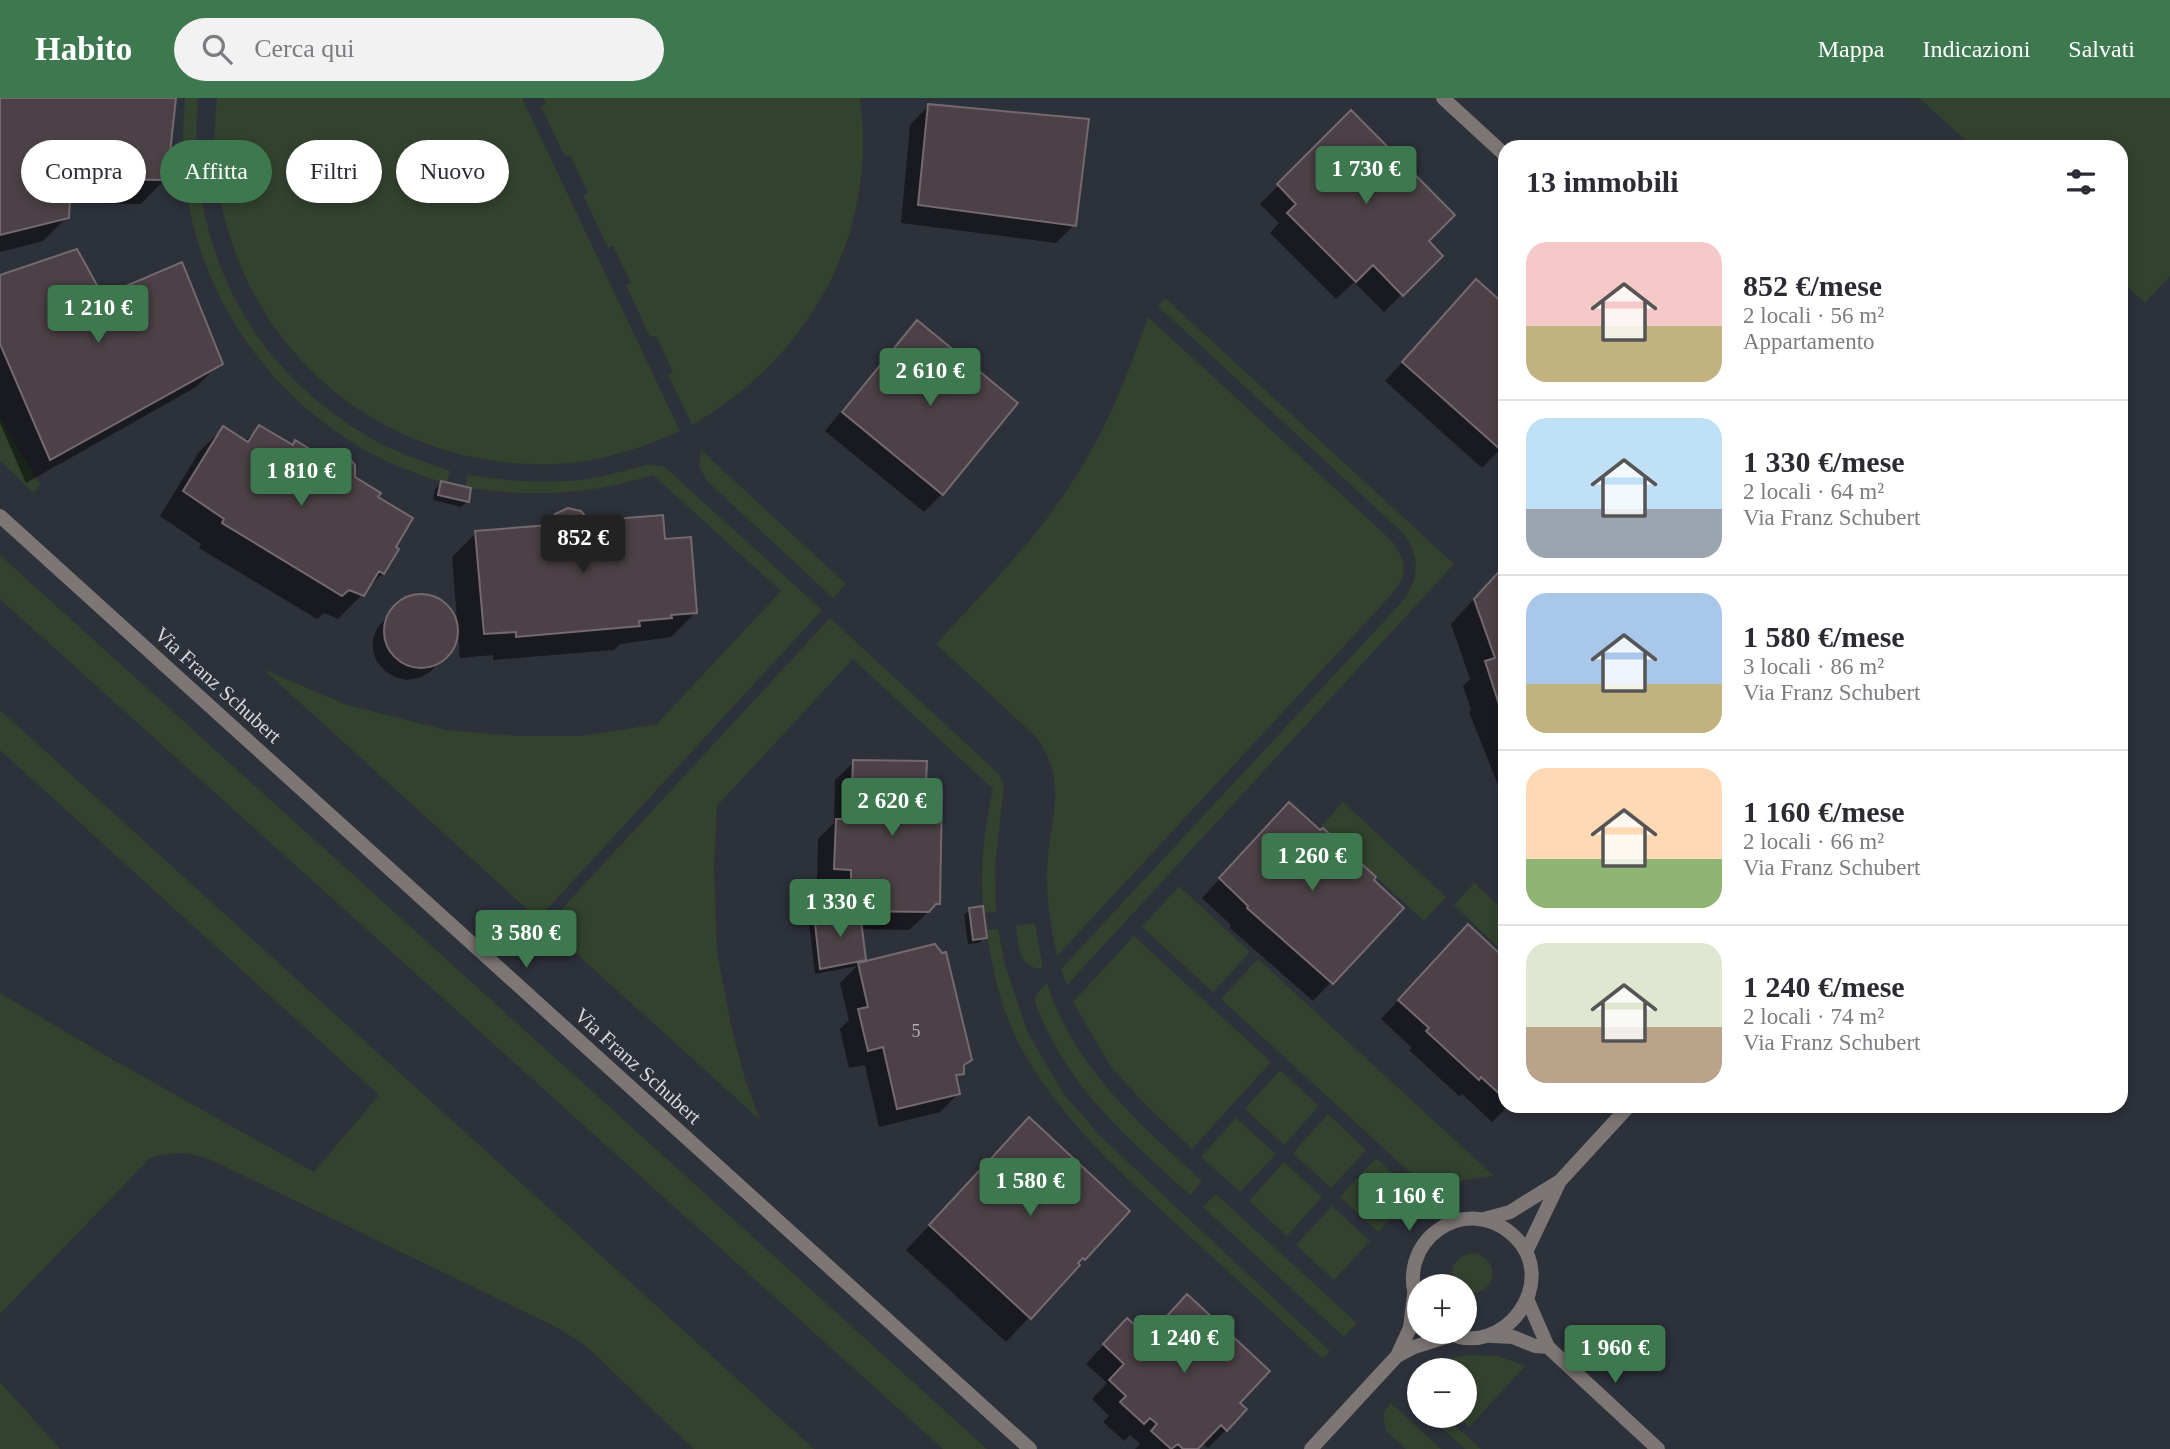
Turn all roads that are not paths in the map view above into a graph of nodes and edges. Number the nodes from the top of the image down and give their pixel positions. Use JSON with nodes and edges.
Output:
{"nodes":[{"id":1,"x":1443,"y":98,"type":"edge"},
{"id":2,"x":1498,"y":149,"type":"edge"},
{"id":3,"x":0,"y":516,"type":"edge"},
{"id":4,"x":1623,"y":1113,"type":"edge"},
{"id":5,"x":1560,"y":1181,"type":"junction"},
{"id":6,"x":1482,"y":1219,"type":"junction"},
{"id":7,"x":1526,"y":1252,"type":"junction"},
{"id":8,"x":1412,"y":1274,"type":"edge"},
{"id":9,"x":1528,"y":1301,"type":"junction"},
{"id":10,"x":1407,"y":1334,"type":"edge"},
{"id":11,"x":1489,"y":1336,"type":"junction"},
{"id":12,"x":1477,"y":1337,"type":"edge"},
{"id":13,"x":1422,"y":1344,"type":"edge"},
{"id":14,"x":1548,"y":1347,"type":"junction"},
{"id":15,"x":1397,"y":1356,"type":"junction"},
{"id":16,"x":1030,"y":1449,"type":"edge"},
{"id":17,"x":1311,"y":1449,"type":"edge"},
{"id":18,"x":1658,"y":1449,"type":"edge"}],
"edges":[{"from":1,"to":2,"type":"street"},
{"from":3,"to":16,"type":"street","name":"Via Franz Schubert"},
{"from":4,"to":5,"type":"street"},
{"from":5,"to":6,"type":"street"},
{"from":5,"to":7,"type":"street"},
{"from":6,"to":7,"type":"street"},
{"from":6,"to":8,"type":"street"},
{"from":7,"to":9,"type":"street"},
{"from":9,"to":11,"type":"street"},
{"from":9,"to":14,"type":"street"},
{"from":10,"to":15,"type":"street"},
{"from":11,"to":12,"type":"street"},
{"from":11,"to":14,"type":"street"},
{"from":13,"to":15,"type":"street"},
{"from":14,"to":18,"type":"street"},
{"from":15,"to":17,"type":"street"}]}
